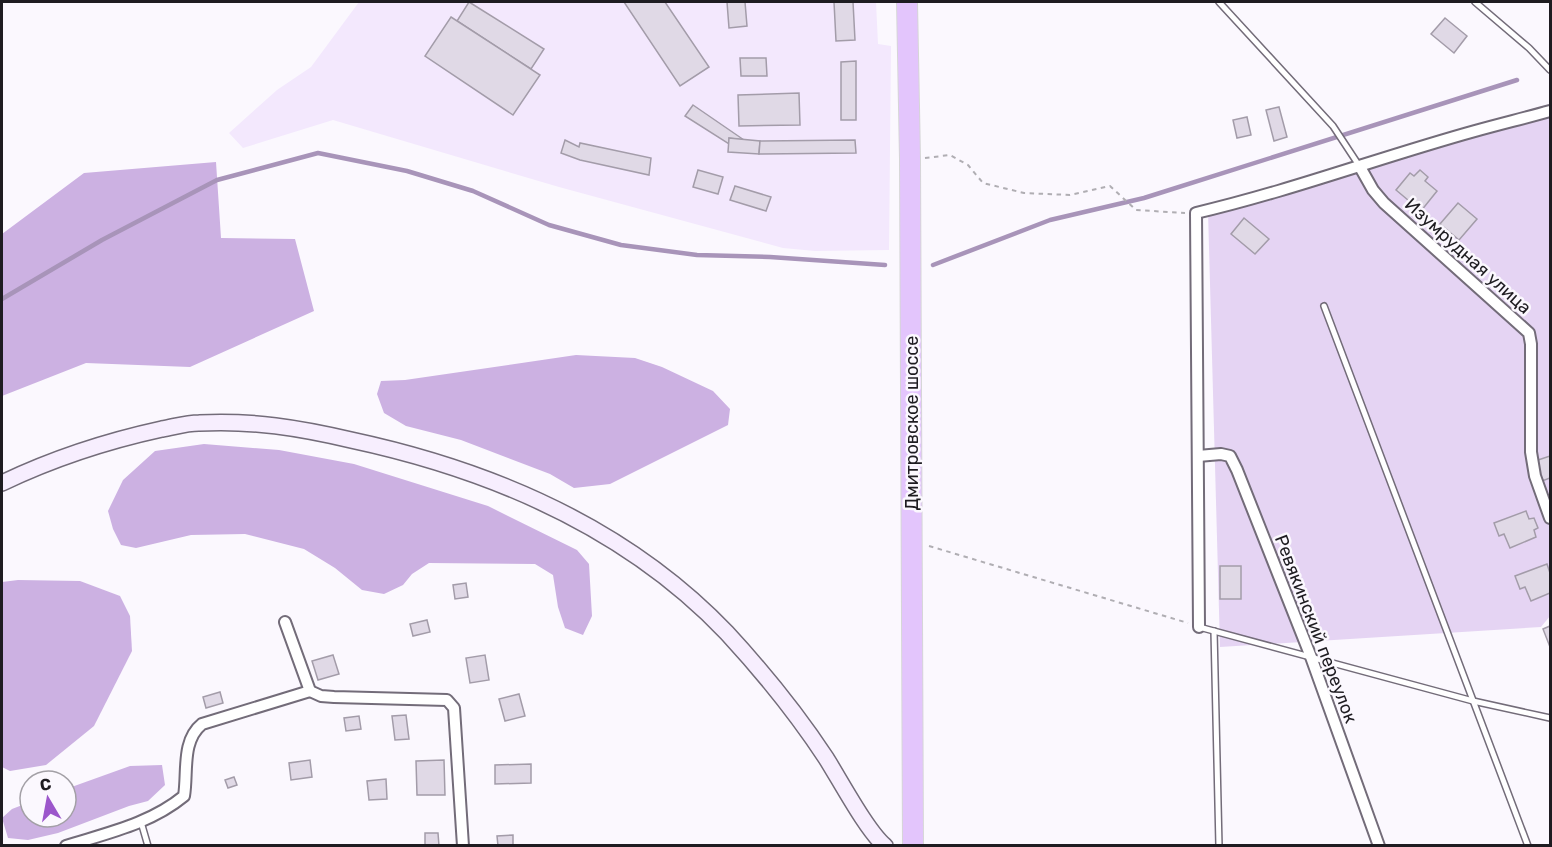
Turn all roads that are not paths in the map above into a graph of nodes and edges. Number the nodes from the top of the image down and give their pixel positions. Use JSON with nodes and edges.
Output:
{"nodes":[{"id":1,"x":907,"y":2,"type":"edge"},
{"id":2,"x":1219,"y":2,"type":"edge"},
{"id":3,"x":1475,"y":2,"type":"edge"},
{"id":4,"x":1551,"y":70,"type":"edge"},
{"id":5,"x":1551,"y":111,"type":"edge"},
{"id":6,"x":1360,"y":167,"type":"junction"},
{"id":7,"x":1324,"y":306,"type":"dead end"},
{"id":8,"x":1198,"y":456,"type":"junction"},
{"id":9,"x":2,"y":483,"type":"edge"},
{"id":10,"x":1551,"y":518,"type":"edge"},
{"id":11,"x":285,"y":622,"type":"dead end"},
{"id":12,"x":1199,"y":627,"type":"joint"},
{"id":13,"x":1214,"y":631,"type":"junction"},
{"id":14,"x":1311,"y":657,"type":"junction"},
{"id":15,"x":310,"y":691,"type":"junction"},
{"id":16,"x":1473,"y":701,"type":"junction"},
{"id":17,"x":1551,"y":718,"type":"edge"},
{"id":18,"x":141,"y":822,"type":"junction"},
{"id":19,"x":66,"y":846,"type":"edge"},
{"id":20,"x":148,"y":846,"type":"edge"},
{"id":21,"x":463,"y":846,"type":"edge"},
{"id":22,"x":885,"y":846,"type":"edge"},
{"id":23,"x":913,"y":846,"type":"edge"},
{"id":24,"x":1219,"y":846,"type":"edge"},
{"id":25,"x":1379,"y":846,"type":"edge"},
{"id":26,"x":1528,"y":846,"type":"edge"}],
"edges":[{"from":1,"to":23,"type":"highway","name":"Дмитровское шоссе"},
{"from":2,"to":6,"type":"lane"},
{"from":3,"to":4,"type":"lane"},
{"from":5,"to":6,"type":"street"},
{"from":6,"to":8,"type":"street"},
{"from":6,"to":10,"type":"street","name":"Изумрудная улица"},
{"from":7,"to":16,"type":"lane"},
{"from":8,"to":12,"type":"street"},
{"from":8,"to":14,"type":"street","name":"Ревякинский переулок"},
{"from":9,"to":22,"type":"street"},
{"from":11,"to":15,"type":"street"},
{"from":12,"to":13,"type":"lane"},
{"from":13,"to":14,"type":"lane"},
{"from":13,"to":24,"type":"lane"},
{"from":14,"to":16,"type":"lane"},
{"from":14,"to":25,"type":"street","name":"Ревякинский переулок"},
{"from":15,"to":18,"type":"street"},
{"from":15,"to":21,"type":"street"},
{"from":16,"to":17,"type":"lane"},
{"from":16,"to":26,"type":"lane"},
{"from":18,"to":19,"type":"street"},
{"from":18,"to":20,"type":"lane"}]}
